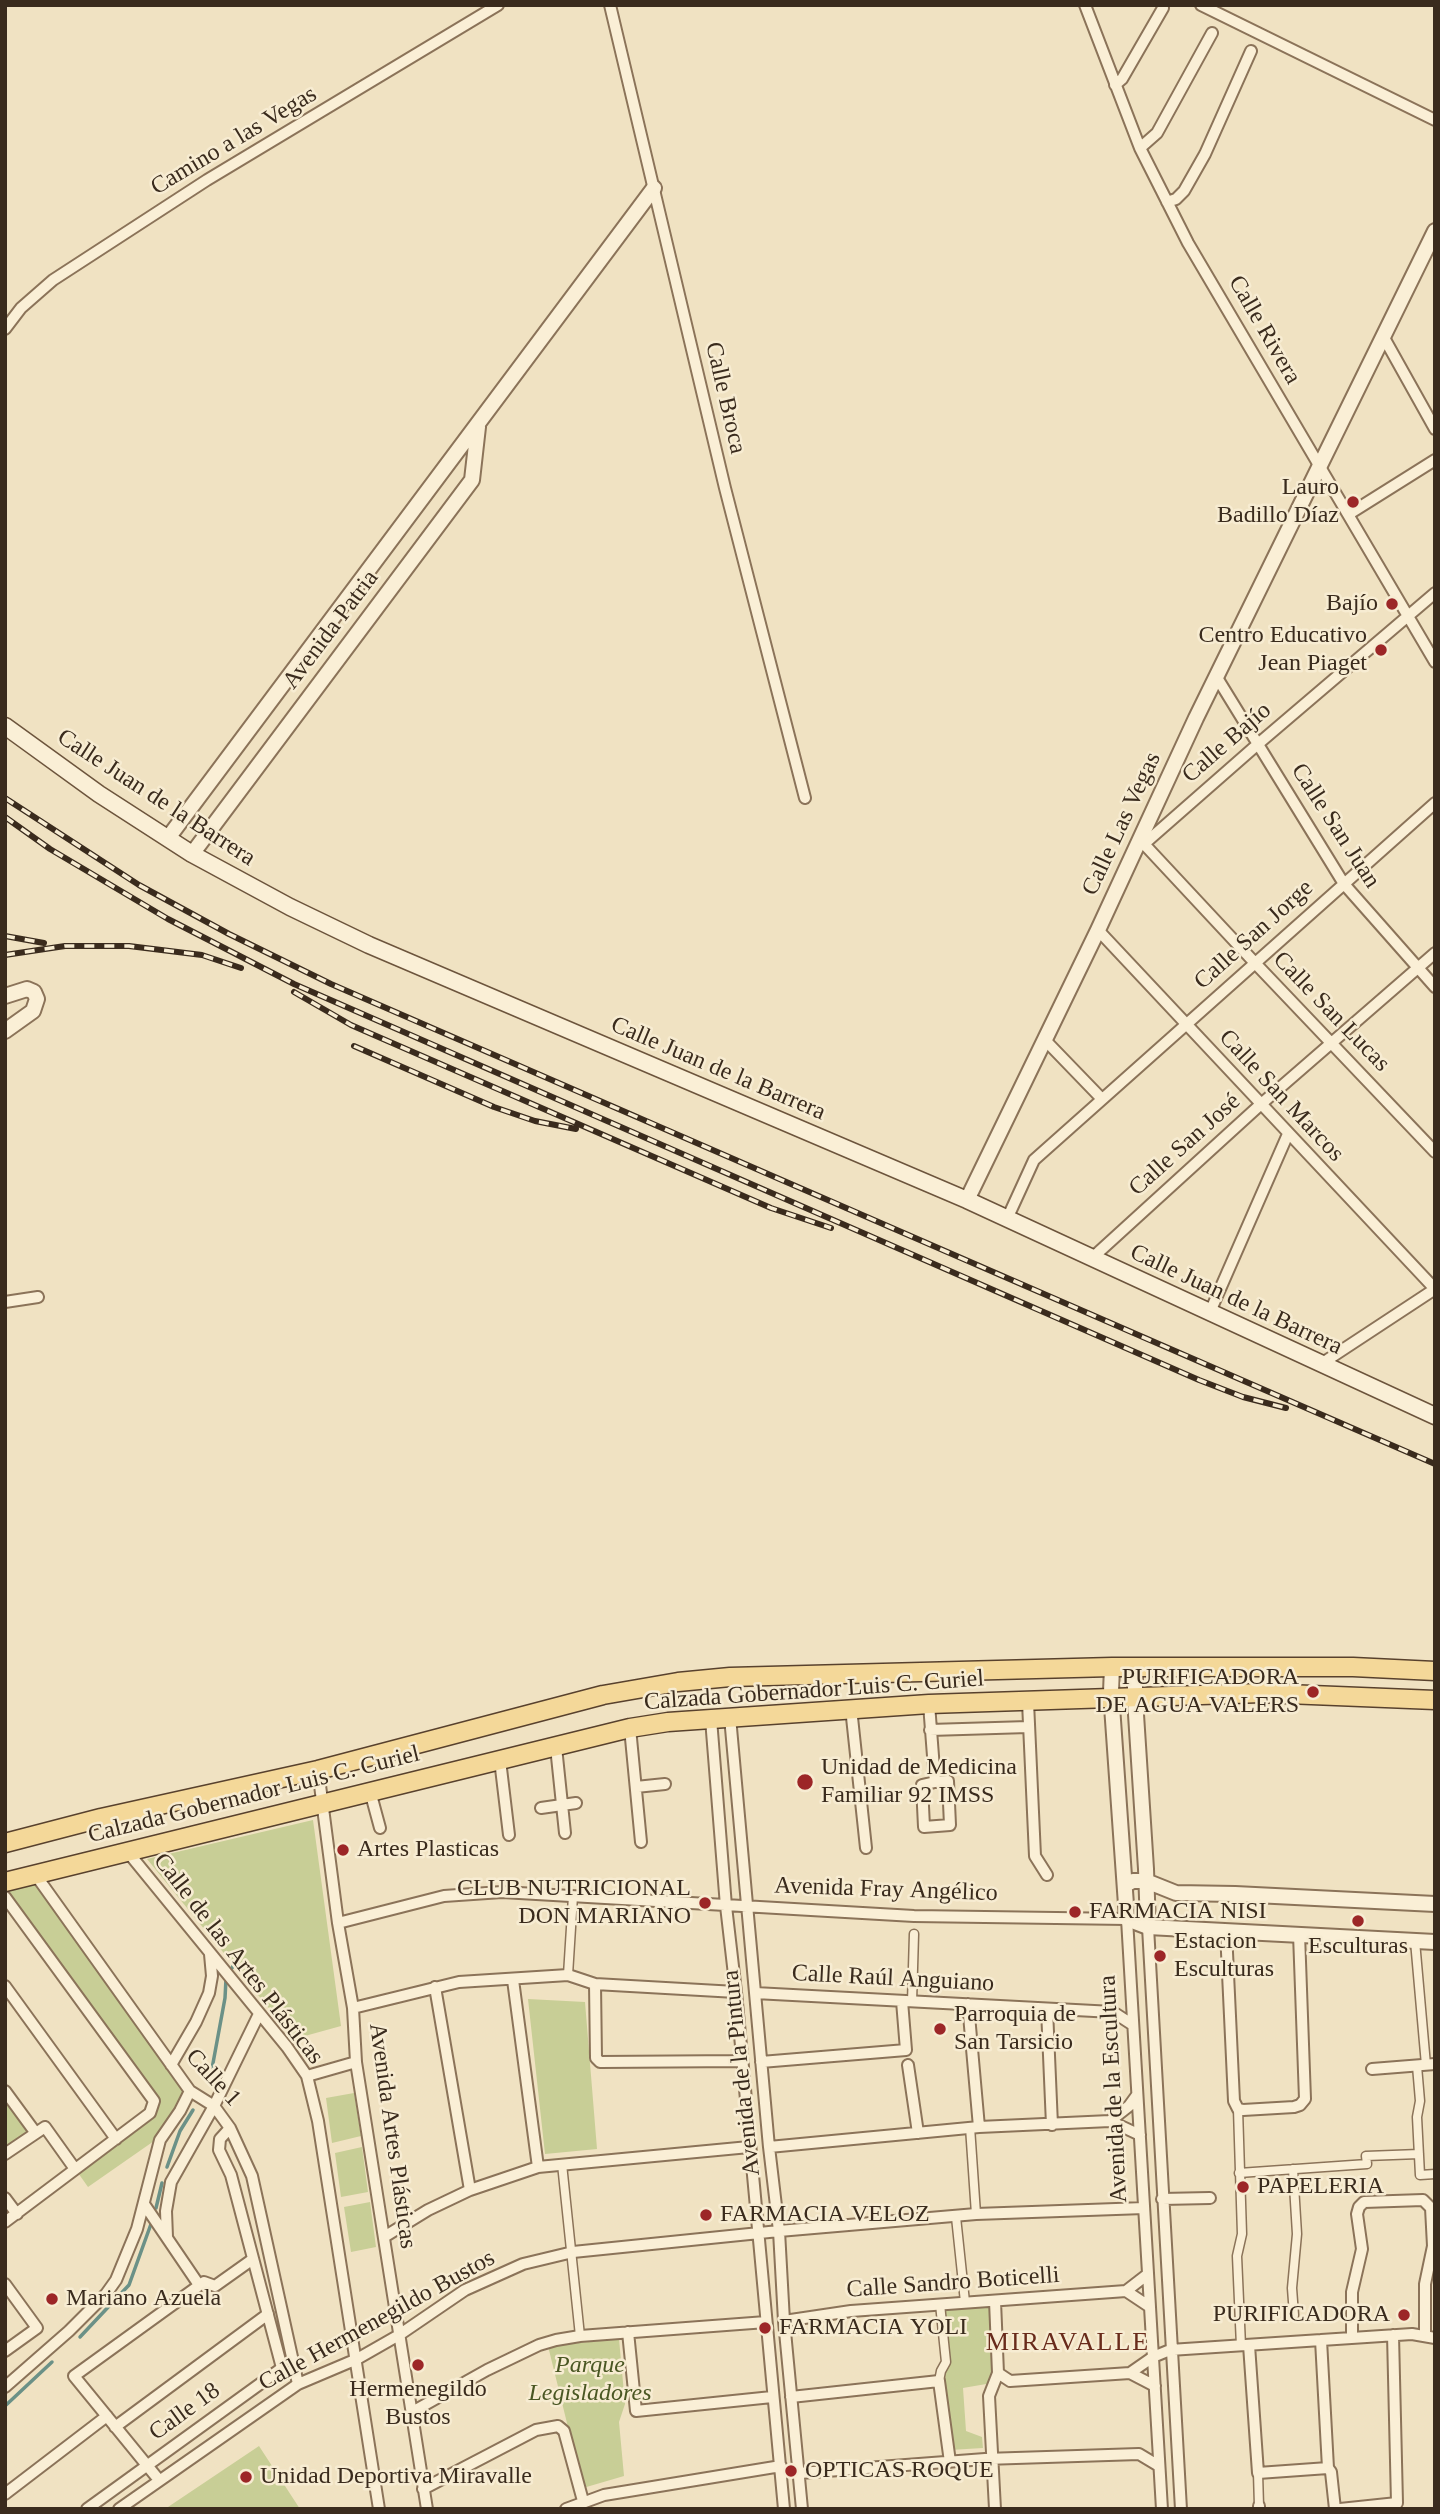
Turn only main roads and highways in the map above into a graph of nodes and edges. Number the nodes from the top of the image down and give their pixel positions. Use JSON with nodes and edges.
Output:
{"nodes":[{"id":1,"x":5,"y":726,"type":"edge"},
{"id":2,"x":1435,"y":1416,"type":"edge"},
{"id":3,"x":1435,"y":1671,"type":"edge"},
{"id":4,"x":1435,"y":1700,"type":"edge"},
{"id":5,"x":5,"y":1843,"type":"edge"},
{"id":6,"x":5,"y":1882,"type":"edge"}],
"edges":[{"from":1,"to":2,"type":"main road","name":"Calle Juan de la Barrera"},
{"from":3,"to":5,"type":"main road","name":"Calzada Gobernador Luis C. Curiel"},
{"from":4,"to":6,"type":"main road","name":"Calzada Gobernador Luis C. Curiel"}]}
